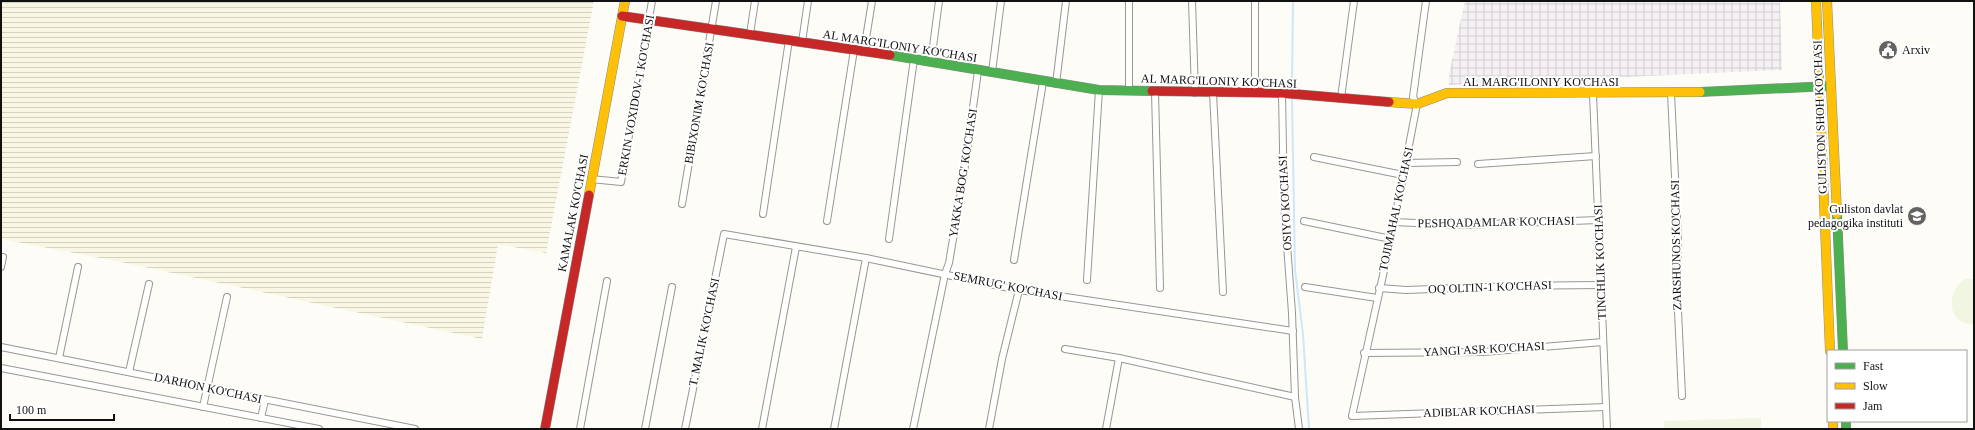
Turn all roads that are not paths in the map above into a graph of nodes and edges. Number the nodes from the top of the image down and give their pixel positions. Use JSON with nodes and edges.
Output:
{"nodes":[{"id":1,"x":625,"y":1,"type":"edge"},
{"id":2,"x":652,"y":1,"type":"edge"},
{"id":3,"x":716,"y":1,"type":"edge"},
{"id":4,"x":755,"y":1,"type":"edge"},
{"id":5,"x":808,"y":1,"type":"edge"},
{"id":6,"x":872,"y":1,"type":"edge"},
{"id":7,"x":939,"y":1,"type":"edge"},
{"id":8,"x":1001,"y":1,"type":"edge"},
{"id":9,"x":1066,"y":1,"type":"edge"},
{"id":10,"x":1129,"y":1,"type":"edge"},
{"id":11,"x":1192,"y":1,"type":"edge"},
{"id":12,"x":1255,"y":1,"type":"edge"},
{"id":13,"x":1354,"y":1,"type":"edge"},
{"id":14,"x":1426,"y":1,"type":"edge"},
{"id":15,"x":1816,"y":1,"type":"edge"},
{"id":16,"x":1827,"y":1,"type":"edge"},
{"id":17,"x":622,"y":16,"type":"junction"},
{"id":18,"x":649,"y":22,"type":"junction"},
{"id":19,"x":712,"y":31,"type":"junction"},
{"id":20,"x":750,"y":34,"type":"junction"},
{"id":21,"x":789,"y":40,"type":"junction"},
{"id":22,"x":802,"y":42,"type":"junction"},
{"id":23,"x":854,"y":50,"type":"junction"},
{"id":24,"x":864,"y":51,"type":"junction"},
{"id":25,"x":914,"y":59,"type":"junction"},
{"id":26,"x":931,"y":62,"type":"junction"},
{"id":27,"x":978,"y":70,"type":"junction"},
{"id":28,"x":992,"y":72,"type":"junction"},
{"id":29,"x":1043,"y":82,"type":"junction"},
{"id":30,"x":1056,"y":84,"type":"junction"},
{"id":31,"x":1819,"y":86,"type":"junction"},
{"id":32,"x":1830,"y":86,"type":"junction"},
{"id":33,"x":1099,"y":90,"type":"junction"},
{"id":34,"x":1129,"y":90,"type":"junction"},
{"id":35,"x":1155,"y":92,"type":"junction"},
{"id":36,"x":1194,"y":93,"type":"junction"},
{"id":37,"x":1213,"y":93,"type":"junction"},
{"id":38,"x":1255,"y":93,"type":"junction"},
{"id":39,"x":1282,"y":93,"type":"junction"},
{"id":40,"x":1671,"y":93,"type":"junction"},
{"id":41,"x":1593,"y":94,"type":"junction"},
{"id":42,"x":1341,"y":98,"type":"junction"},
{"id":43,"x":1417,"y":104,"type":"junction"},
{"id":44,"x":1596,"y":156,"type":"junction"},
{"id":45,"x":1314,"y":157,"type":"dead end"},
{"id":46,"x":1457,"y":162,"type":"dead end"},
{"id":47,"x":1406,"y":163,"type":"junction"},
{"id":48,"x":1478,"y":164,"type":"dead end"},
{"id":49,"x":1403,"y":175,"type":"junction"},
{"id":50,"x":592,"y":179,"type":"junction"},
{"id":51,"x":682,"y":204,"type":"dead end"},
{"id":52,"x":763,"y":214,"type":"dead end"},
{"id":53,"x":1598,"y":220,"type":"junction"},
{"id":54,"x":827,"y":221,"type":"dead end"},
{"id":55,"x":1304,"y":221,"type":"dead end"},
{"id":56,"x":1394,"y":222,"type":"junction"},
{"id":57,"x":724,"y":234,"type":"joint"},
{"id":58,"x":889,"y":239,"type":"dead end"},
{"id":59,"x":1391,"y":239,"type":"junction"},
{"id":60,"x":796,"y":247,"type":"junction"},
{"id":61,"x":3,"y":257,"type":"dead end"},
{"id":62,"x":866,"y":258,"type":"junction"},
{"id":63,"x":1014,"y":260,"type":"dead end"},
{"id":64,"x":1,"y":267,"type":"edge"},
{"id":65,"x":78,"y":267,"type":"dead end"},
{"id":66,"x":945,"y":274,"type":"junction"},
{"id":67,"x":1087,"y":280,"type":"dead end"},
{"id":68,"x":607,"y":281,"type":"dead end"},
{"id":69,"x":149,"y":284,"type":"dead end"},
{"id":70,"x":1601,"y":285,"type":"junction"},
{"id":71,"x":672,"y":287,"type":"dead end"},
{"id":72,"x":1305,"y":287,"type":"dead end"},
{"id":73,"x":1160,"y":288,"type":"dead end"},
{"id":74,"x":1379,"y":288,"type":"junction"},
{"id":75,"x":1019,"y":290,"type":"junction"},
{"id":76,"x":1223,"y":292,"type":"dead end"},
{"id":77,"x":227,"y":297,"type":"dead end"},
{"id":78,"x":1377,"y":298,"type":"junction"},
{"id":79,"x":1293,"y":331,"type":"junction"},
{"id":80,"x":1604,"y":342,"type":"junction"},
{"id":81,"x":1,"y":348,"type":"edge"},
{"id":82,"x":1065,"y":349,"type":"dead end"},
{"id":83,"x":1830,"y":350,"type":"edge"},
{"id":84,"x":1843,"y":350,"type":"edge"},
{"id":85,"x":1364,"y":353,"type":"junction"},
{"id":86,"x":59,"y":358,"type":"junction"},
{"id":87,"x":1118,"y":358,"type":"junction"},
{"id":88,"x":1,"y":368,"type":"edge"},
{"id":89,"x":130,"y":372,"type":"junction"},
{"id":90,"x":207,"y":388,"type":"junction"},
{"id":91,"x":1682,"y":396,"type":"dead end"},
{"id":92,"x":1295,"y":397,"type":"junction"},
{"id":93,"x":265,"y":400,"type":"junction"},
{"id":94,"x":203,"y":407,"type":"junction"},
{"id":95,"x":1606,"y":407,"type":"junction"},
{"id":96,"x":1352,"y":416,"type":"joint"},
{"id":97,"x":261,"y":418,"type":"junction"},
{"id":98,"x":319,"y":429,"type":"edge"},
{"id":99,"x":415,"y":429,"type":"edge"},
{"id":100,"x":544,"y":429,"type":"edge"},
{"id":101,"x":580,"y":429,"type":"edge"},
{"id":102,"x":645,"y":429,"type":"edge"},
{"id":103,"x":684,"y":429,"type":"edge"},
{"id":104,"x":762,"y":429,"type":"edge"},
{"id":105,"x":834,"y":429,"type":"edge"},
{"id":106,"x":913,"y":429,"type":"edge"},
{"id":107,"x":988,"y":429,"type":"edge"},
{"id":108,"x":1106,"y":429,"type":"edge"},
{"id":109,"x":1299,"y":429,"type":"edge"},
{"id":110,"x":1607,"y":429,"type":"edge"}],
"edges":[{"from":1,"to":17,"type":"street","name":"KAMALAK KO'CHASI"},
{"from":2,"to":18,"type":"street","name":"ERKIN VOXIDOV-1 KO'CHASI"},
{"from":3,"to":19,"type":"street","name":"BIBIXONIM KO'CHASI"},
{"from":4,"to":20,"type":"street"},
{"from":5,"to":22,"type":"street"},
{"from":6,"to":24,"type":"street"},
{"from":7,"to":26,"type":"street"},
{"from":8,"to":28,"type":"street"},
{"from":9,"to":30,"type":"street"},
{"from":10,"to":34,"type":"street"},
{"from":11,"to":36,"type":"street"},
{"from":12,"to":38,"type":"street"},
{"from":13,"to":42,"type":"street"},
{"from":14,"to":43,"type":"street","name":"TOJIMAHAL KO'CHASI"},
{"from":15,"to":31,"type":"street","name":"GULISTON SHOH KO'CHASI"},
{"from":16,"to":32,"type":"street","name":"GULISTON SHOH KO'CHASI"},
{"from":17,"to":18,"type":"street","name":"AL MARG'ILONIY KO'CHASI"},
{"from":17,"to":50,"type":"street","name":"KAMALAK KO'CHASI"},
{"from":18,"to":19,"type":"street","name":"AL MARG'ILONIY KO'CHASI"},
{"from":18,"to":50,"type":"street","name":"ERKIN VOXIDOV-1 KO'CHASI"},
{"from":19,"to":20,"type":"street","name":"AL MARG'ILONIY KO'CHASI"},
{"from":19,"to":51,"type":"street","name":"BIBIXONIM KO'CHASI"},
{"from":20,"to":21,"type":"street","name":"AL MARG'ILONIY KO'CHASI"},
{"from":21,"to":22,"type":"street","name":"AL MARG'ILONIY KO'CHASI"},
{"from":21,"to":52,"type":"street"},
{"from":22,"to":23,"type":"street","name":"AL MARG'ILONIY KO'CHASI"},
{"from":23,"to":24,"type":"street","name":"AL MARG'ILONIY KO'CHASI"},
{"from":23,"to":54,"type":"street"},
{"from":24,"to":25,"type":"street","name":"AL MARG'ILONIY KO'CHASI"},
{"from":25,"to":26,"type":"street","name":"AL MARG'ILONIY KO'CHASI"},
{"from":25,"to":58,"type":"street"},
{"from":26,"to":27,"type":"street","name":"AL MARG'ILONIY KO'CHASI"},
{"from":27,"to":28,"type":"street","name":"AL MARG'ILONIY KO'CHASI"},
{"from":27,"to":66,"type":"street","name":"YAKKA BOG' KO'CHASI"},
{"from":28,"to":29,"type":"street","name":"AL MARG'ILONIY KO'CHASI"},
{"from":29,"to":30,"type":"street","name":"AL MARG'ILONIY KO'CHASI"},
{"from":29,"to":63,"type":"street"},
{"from":30,"to":33,"type":"street","name":"AL MARG'ILONIY KO'CHASI"},
{"from":31,"to":32,"type":"street","name":"AL MARG'ILONIY KO'CHASI"},
{"from":31,"to":40,"type":"street","name":"AL MARG'ILONIY KO'CHASI"},
{"from":31,"to":83,"type":"street","name":"GULISTON SHOH KO'CHASI"},
{"from":32,"to":84,"type":"street","name":"GULISTON SHOH KO'CHASI"},
{"from":33,"to":34,"type":"street","name":"AL MARG'ILONIY KO'CHASI"},
{"from":33,"to":67,"type":"street"},
{"from":34,"to":35,"type":"street","name":"AL MARG'ILONIY KO'CHASI"},
{"from":35,"to":36,"type":"street","name":"AL MARG'ILONIY KO'CHASI"},
{"from":35,"to":73,"type":"street"},
{"from":36,"to":37,"type":"street","name":"AL MARG'ILONIY KO'CHASI"},
{"from":37,"to":38,"type":"street","name":"AL MARG'ILONIY KO'CHASI"},
{"from":37,"to":76,"type":"street"},
{"from":38,"to":39,"type":"street","name":"AL MARG'ILONIY KO'CHASI"},
{"from":39,"to":42,"type":"street","name":"AL MARG'ILONIY KO'CHASI"},
{"from":39,"to":79,"type":"street","name":"OSIYO KO'CHASI"},
{"from":40,"to":41,"type":"street","name":"AL MARG'ILONIY KO'CHASI"},
{"from":40,"to":91,"type":"street","name":"ZARSHUNOS KO'CHASI"},
{"from":41,"to":43,"type":"street","name":"AL MARG'ILONIY KO'CHASI"},
{"from":41,"to":44,"type":"street","name":"TINCHLIK KO'CHASI"},
{"from":42,"to":43,"type":"street","name":"AL MARG'ILONIY KO'CHASI"},
{"from":43,"to":47,"type":"street","name":"TOJIMAHAL KO'CHASI"},
{"from":44,"to":48,"type":"street"},
{"from":44,"to":53,"type":"street","name":"TINCHLIK KO'CHASI"},
{"from":45,"to":49,"type":"street"},
{"from":46,"to":47,"type":"street"},
{"from":47,"to":49,"type":"street","name":"TOJIMAHAL KO'CHASI"},
{"from":49,"to":56,"type":"street","name":"TOJIMAHAL KO'CHASI"},
{"from":50,"to":100,"type":"street","name":"KAMALAK KO'CHASI"},
{"from":53,"to":56,"type":"street","name":"PESHQADAMLAR KO'CHASI"},
{"from":53,"to":70,"type":"street","name":"TINCHLIK KO'CHASI"},
{"from":55,"to":59,"type":"street"},
{"from":56,"to":59,"type":"street","name":"TOJIMAHAL KO'CHASI"},
{"from":57,"to":60,"type":"street","name":"SEMRUG' KO'CHASI"},
{"from":57,"to":103,"type":"street","name":"T. MALIK KO'CHASI"},
{"from":59,"to":74,"type":"street","name":"TOJIMAHAL KO'CHASI"},
{"from":60,"to":62,"type":"street","name":"SEMRUG' KO'CHASI"},
{"from":60,"to":104,"type":"street"},
{"from":61,"to":64,"type":"street"},
{"from":62,"to":66,"type":"street","name":"SEMRUG' KO'CHASI"},
{"from":62,"to":105,"type":"street"},
{"from":65,"to":86,"type":"street"},
{"from":66,"to":75,"type":"street","name":"SEMRUG' KO'CHASI"},
{"from":66,"to":106,"type":"street","name":"YAKKA BOG' KO'CHASI"},
{"from":68,"to":101,"type":"street"},
{"from":69,"to":89,"type":"street"},
{"from":70,"to":74,"type":"street","name":"OQ OLTIN-1 KO'CHASI"},
{"from":70,"to":80,"type":"street","name":"TINCHLIK KO'CHASI"},
{"from":71,"to":102,"type":"street"},
{"from":72,"to":78,"type":"street"},
{"from":74,"to":78,"type":"street","name":"TOJIMAHAL KO'CHASI"},
{"from":75,"to":79,"type":"street","name":"SEMRUG' KO'CHASI"},
{"from":75,"to":107,"type":"street"},
{"from":77,"to":90,"type":"street"},
{"from":78,"to":85,"type":"street","name":"TOJIMAHAL KO'CHASI"},
{"from":79,"to":92,"type":"street","name":"OSIYO KO'CHASI"},
{"from":80,"to":85,"type":"street","name":"YANGI ASR KO'CHASI"},
{"from":80,"to":95,"type":"street","name":"TINCHLIK KO'CHASI"},
{"from":81,"to":86,"type":"street","name":"DARHON KO'CHASI"},
{"from":82,"to":87,"type":"street"},
{"from":85,"to":96,"type":"street","name":"TOJIMAHAL KO'CHASI"},
{"from":86,"to":89,"type":"street","name":"DARHON KO'CHASI"},
{"from":87,"to":92,"type":"street"},
{"from":87,"to":108,"type":"street"},
{"from":88,"to":94,"type":"street"},
{"from":89,"to":90,"type":"street","name":"DARHON KO'CHASI"},
{"from":90,"to":93,"type":"street","name":"DARHON KO'CHASI"},
{"from":90,"to":94,"type":"street"},
{"from":92,"to":109,"type":"street","name":"OSIYO KO'CHASI"},
{"from":93,"to":97,"type":"street"},
{"from":93,"to":99,"type":"street","name":"DARHON KO'CHASI"},
{"from":94,"to":97,"type":"street"},
{"from":95,"to":96,"type":"street","name":"ADIBLAR KO'CHASI"},
{"from":95,"to":110,"type":"street","name":"TINCHLIK KO'CHASI"},
{"from":97,"to":98,"type":"street"}]}
